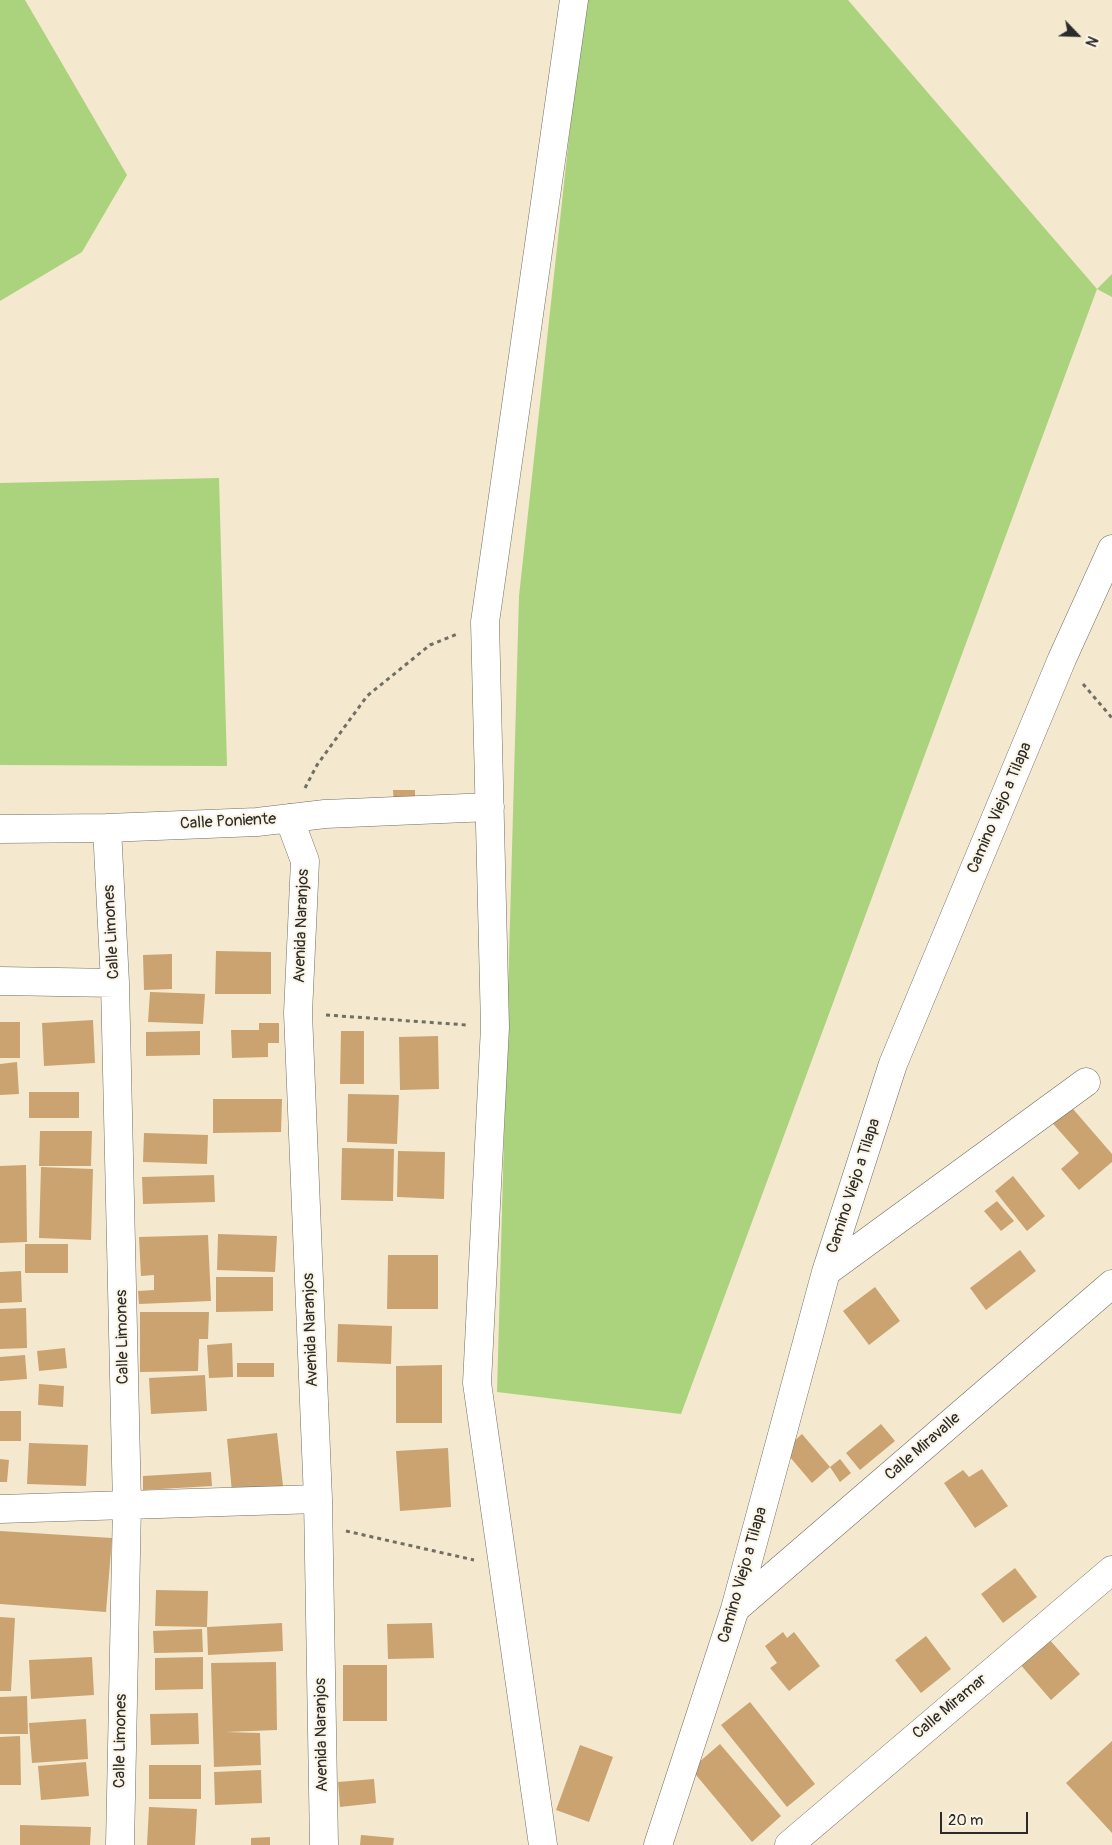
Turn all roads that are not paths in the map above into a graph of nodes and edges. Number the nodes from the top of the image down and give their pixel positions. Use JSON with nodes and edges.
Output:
{"nodes":[{"id":1,"x":574,"y":0,"type":"edge"},
{"id":2,"x":1112,"y":549,"type":"edge"},
{"id":3,"x":490,"y":807,"type":"junction"},
{"id":4,"x":289,"y":818,"type":"junction"},
{"id":5,"x":107,"y":828,"type":"junction"},
{"id":6,"x":0,"y":829,"type":"edge"},
{"id":7,"x":0,"y":981,"type":"edge"},
{"id":8,"x":115,"y":983,"type":"junction"},
{"id":9,"x":1086,"y":1082,"type":"dead end"},
{"id":10,"x":826,"y":1272,"type":"junction"},
{"id":11,"x":1112,"y":1284,"type":"edge"},
{"id":12,"x":318,"y":1499,"type":"junction"},
{"id":13,"x":127,"y":1505,"type":"junction"},
{"id":14,"x":0,"y":1509,"type":"edge"},
{"id":15,"x":1112,"y":1570,"type":"edge"},
{"id":16,"x":735,"y":1609,"type":"junction"},
{"id":17,"x":120,"y":1845,"type":"edge"},
{"id":18,"x":324,"y":1845,"type":"edge"},
{"id":19,"x":543,"y":1845,"type":"edge"},
{"id":20,"x":658,"y":1845,"type":"edge"},
{"id":21,"x":789,"y":1845,"type":"edge"}],
"edges":[{"from":1,"to":3,"type":"street"},
{"from":2,"to":10,"type":"street","name":"Camino Viejo a Tilapa"},
{"from":3,"to":4,"type":"street"},
{"from":3,"to":19,"type":"street"},
{"from":4,"to":5,"type":"street","name":"Calle Poniente"},
{"from":4,"to":12,"type":"street","name":"Avenida Naranjos"},
{"from":5,"to":6,"type":"street","name":"Calle Poniente"},
{"from":5,"to":8,"type":"street","name":"Calle Limones"},
{"from":7,"to":8,"type":"street"},
{"from":8,"to":13,"type":"street","name":"Calle Limones"},
{"from":9,"to":10,"type":"street"},
{"from":10,"to":16,"type":"street","name":"Camino Viejo a Tilapa"},
{"from":11,"to":16,"type":"street","name":"Calle Miravalle"},
{"from":12,"to":13,"type":"street"},
{"from":12,"to":18,"type":"street","name":"Avenida Naranjos"},
{"from":13,"to":14,"type":"street"},
{"from":13,"to":17,"type":"street","name":"Calle Limones"},
{"from":15,"to":21,"type":"street","name":"Calle Miramar"},
{"from":16,"to":20,"type":"street","name":"Camino Viejo a Tilapa"}]}
